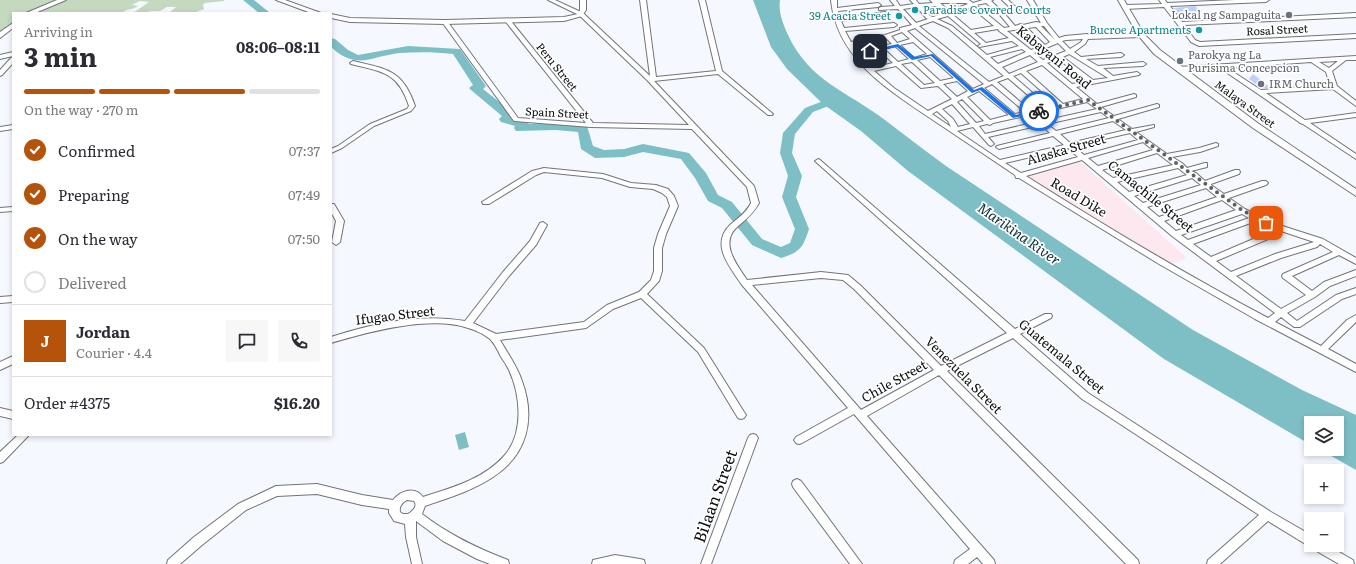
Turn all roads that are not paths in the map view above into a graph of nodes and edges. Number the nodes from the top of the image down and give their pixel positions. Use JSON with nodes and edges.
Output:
{"nodes":[{"id":1,"x":62,"y":0,"type":"edge"},
{"id":2,"x":279,"y":0,"type":"edge"},
{"id":3,"x":551,"y":0,"type":"edge"},
{"id":4,"x":583,"y":0,"type":"edge"},
{"id":5,"x":643,"y":0,"type":"edge"},
{"id":6,"x":702,"y":0,"type":"edge"},
{"id":7,"x":834,"y":0,"type":"edge"},
{"id":8,"x":893,"y":0,"type":"edge"},
{"id":9,"x":913,"y":0,"type":"edge"},
{"id":10,"x":988,"y":0,"type":"edge"},
{"id":11,"x":1005,"y":0,"type":"edge"},
{"id":12,"x":1030,"y":0,"type":"edge"},
{"id":13,"x":1162,"y":0,"type":"edge"},
{"id":14,"x":1266,"y":0,"type":"edge"},
{"id":15,"x":980,"y":1,"type":"edge"},
{"id":16,"x":935,"y":2,"type":"edge"},
{"id":17,"x":951,"y":2,"type":"junction"},
{"id":18,"x":968,"y":2,"type":"edge"},
{"id":19,"x":1123,"y":4,"type":"edge"},
{"id":20,"x":918,"y":6,"type":"junction"},
{"id":21,"x":1166,"y":6,"type":"junction"},
{"id":22,"x":880,"y":7,"type":"edge"},
{"id":23,"x":899,"y":7,"type":"junction"},
{"id":24,"x":962,"y":9,"type":"junction"},
{"id":25,"x":834,"y":10,"type":"junction"},
{"id":26,"x":32,"y":12,"type":"edge"},
{"id":27,"x":315,"y":12,"type":"edge"},
{"id":28,"x":1018,"y":12,"type":"dead end"},
{"id":29,"x":581,"y":14,"type":"junction"},
{"id":30,"x":949,"y":14,"type":"junction"},
{"id":31,"x":1356,"y":15,"type":"edge"},
{"id":32,"x":332,"y":16,"type":"edge"},
{"id":33,"x":930,"y":19,"type":"junction"},
{"id":34,"x":837,"y":20,"type":"junction"},
{"id":35,"x":508,"y":21,"type":"junction"},
{"id":36,"x":445,"y":22,"type":"junction"},
{"id":37,"x":916,"y":24,"type":"junction"},
{"id":38,"x":1036,"y":24,"type":"junction"},
{"id":39,"x":1045,"y":24,"type":"junction"},
{"id":40,"x":1181,"y":24,"type":"junction"},
{"id":41,"x":894,"y":25,"type":"junction"},
{"id":42,"x":12,"y":26,"type":"edge"},
{"id":43,"x":1020,"y":26,"type":"junction"},
{"id":44,"x":1013,"y":27,"type":"junction"},
{"id":45,"x":901,"y":29,"type":"junction"},
{"id":46,"x":1000,"y":29,"type":"junction"},
{"id":47,"x":842,"y":30,"type":"junction"},
{"id":48,"x":970,"y":32,"type":"junction"},
{"id":49,"x":1141,"y":35,"type":"junction"},
{"id":50,"x":0,"y":36,"type":"edge"},
{"id":51,"x":887,"y":36,"type":"junction"},
{"id":52,"x":1087,"y":36,"type":"junction"},
{"id":53,"x":1356,"y":36,"type":"edge"},
{"id":54,"x":1012,"y":39,"type":"junction"},
{"id":55,"x":871,"y":40,"type":"junction"},
{"id":56,"x":915,"y":40,"type":"junction"},
{"id":57,"x":1056,"y":41,"type":"junction"},
{"id":58,"x":850,"y":44,"type":"junction"},
{"id":59,"x":898,"y":45,"type":"junction"},
{"id":60,"x":985,"y":45,"type":"junction"},
{"id":61,"x":1043,"y":46,"type":"junction"},
{"id":62,"x":1023,"y":47,"type":"junction"},
{"id":63,"x":974,"y":48,"type":"junction"},
{"id":64,"x":882,"y":49,"type":"junction"},
{"id":65,"x":1030,"y":52,"type":"junction"},
{"id":66,"x":1070,"y":52,"type":"junction"},
{"id":67,"x":12,"y":54,"type":"edge"},
{"id":68,"x":857,"y":54,"type":"junction"},
{"id":69,"x":932,"y":55,"type":"junction"},
{"id":70,"x":1121,"y":55,"type":"dead end"},
{"id":71,"x":1058,"y":56,"type":"junction"},
{"id":72,"x":0,"y":57,"type":"edge"},
{"id":73,"x":985,"y":57,"type":"junction"},
{"id":74,"x":1079,"y":58,"type":"junction"},
{"id":75,"x":1356,"y":58,"type":"edge"},
{"id":76,"x":914,"y":59,"type":"junction"},
{"id":77,"x":1344,"y":59,"type":"junction"},
{"id":78,"x":11,"y":61,"type":"edge"},
{"id":79,"x":1313,"y":61,"type":"junction"},
{"id":80,"x":1043,"y":62,"type":"junction"},
{"id":81,"x":353,"y":63,"type":"dead end"},
{"id":82,"x":0,"y":64,"type":"edge"},
{"id":83,"x":897,"y":64,"type":"junction"},
{"id":84,"x":1143,"y":64,"type":"dead end"},
{"id":85,"x":1222,"y":66,"type":"junction"},
{"id":86,"x":997,"y":67,"type":"junction"},
{"id":87,"x":1099,"y":67,"type":"junction"},
{"id":88,"x":1178,"y":69,"type":"junction"},
{"id":89,"x":870,"y":70,"type":"junction"},
{"id":90,"x":1022,"y":71,"type":"junction"},
{"id":91,"x":1329,"y":71,"type":"junction"},
{"id":92,"x":719,"y":72,"type":"junction"},
{"id":93,"x":0,"y":74,"type":"edge"},
{"id":94,"x":1137,"y":74,"type":"dead end"},
{"id":95,"x":1007,"y":77,"type":"junction"},
{"id":96,"x":1113,"y":78,"type":"junction"},
{"id":97,"x":651,"y":79,"type":"junction"},
{"id":98,"x":959,"y":79,"type":"junction"},
{"id":99,"x":941,"y":83,"type":"junction"},
{"id":100,"x":990,"y":83,"type":"junction"},
{"id":101,"x":1093,"y":83,"type":"junction"},
{"id":102,"x":1071,"y":86,"type":"junction"},
{"id":103,"x":1334,"y":87,"type":"junction"},
{"id":104,"x":980,"y":88,"type":"junction"},
{"id":105,"x":973,"y":92,"type":"junction"},
{"id":106,"x":1259,"y":92,"type":"junction"},
{"id":107,"x":1134,"y":96,"type":"dead end"},
{"id":108,"x":964,"y":97,"type":"junction"},
{"id":109,"x":955,"y":100,"type":"junction"},
{"id":110,"x":1088,"y":100,"type":"junction"},
{"id":111,"x":1356,"y":104,"type":"edge"},
{"id":112,"x":1062,"y":106,"type":"junction"},
{"id":113,"x":1157,"y":106,"type":"dead end"},
{"id":114,"x":938,"y":108,"type":"junction"},
{"id":115,"x":1099,"y":108,"type":"junction"},
{"id":116,"x":1048,"y":109,"type":"junction"},
{"id":117,"x":928,"y":113,"type":"junction"},
{"id":118,"x":1031,"y":113,"type":"junction"},
{"id":119,"x":770,"y":114,"type":"dead end"},
{"id":120,"x":1356,"y":115,"type":"edge"},
{"id":121,"x":1015,"y":117,"type":"junction"},
{"id":122,"x":1114,"y":119,"type":"junction"},
{"id":123,"x":1302,"y":122,"type":"junction"},
{"id":124,"x":990,"y":123,"type":"junction"},
{"id":125,"x":1043,"y":123,"type":"junction"},
{"id":126,"x":591,"y":125,"type":"junction"},
{"id":127,"x":975,"y":126,"type":"junction"},
{"id":128,"x":1152,"y":126,"type":"dead end"},
{"id":129,"x":12,"y":127,"type":"edge"},
{"id":130,"x":694,"y":127,"type":"junction"},
{"id":131,"x":0,"y":129,"type":"edge"},
{"id":132,"x":954,"y":130,"type":"junction"},
{"id":133,"x":1132,"y":131,"type":"junction"},
{"id":134,"x":1055,"y":134,"type":"junction"},
{"id":135,"x":984,"y":136,"type":"junction"},
{"id":136,"x":1144,"y":140,"type":"junction"},
{"id":137,"x":991,"y":144,"type":"dead end"},
{"id":138,"x":1068,"y":145,"type":"junction"},
{"id":139,"x":1216,"y":145,"type":"dead end"},
{"id":140,"x":999,"y":147,"type":"dead end"},
{"id":141,"x":1159,"y":150,"type":"junction"},
{"id":142,"x":332,"y":151,"type":"edge"},
{"id":143,"x":1355,"y":155,"type":"edge"},
{"id":144,"x":1167,"y":156,"type":"junction"},
{"id":145,"x":1083,"y":157,"type":"junction"},
{"id":146,"x":818,"y":161,"type":"dead end"},
{"id":147,"x":999,"y":162,"type":"junction"},
{"id":148,"x":1180,"y":165,"type":"junction"},
{"id":149,"x":1205,"y":165,"type":"dead end"},
{"id":150,"x":1097,"y":169,"type":"junction"},
{"id":151,"x":1186,"y":170,"type":"junction"},
{"id":152,"x":1237,"y":172,"type":"dead end"},
{"id":153,"x":1194,"y":175,"type":"junction"},
{"id":154,"x":1018,"y":176,"type":"junction"},
{"id":155,"x":1112,"y":181,"type":"junction"},
{"id":156,"x":1264,"y":183,"type":"dead end"},
{"id":157,"x":1206,"y":184,"type":"junction"},
{"id":158,"x":1356,"y":193,"type":"edge"},
{"id":159,"x":1128,"y":195,"type":"junction"},
{"id":160,"x":1224,"y":197,"type":"junction"},
{"id":161,"x":486,"y":202,"type":"dead end"},
{"id":162,"x":1142,"y":206,"type":"junction"},
{"id":163,"x":332,"y":208,"type":"edge"},
{"id":164,"x":12,"y":209,"type":"edge"},
{"id":165,"x":0,"y":210,"type":"edge"},
{"id":166,"x":1242,"y":210,"type":"junction"},
{"id":167,"x":1256,"y":218,"type":"junction"},
{"id":168,"x":1158,"y":220,"type":"junction"},
{"id":169,"x":543,"y":225,"type":"dead end"},
{"id":170,"x":1279,"y":228,"type":"junction"},
{"id":171,"x":1176,"y":234,"type":"junction"},
{"id":172,"x":1320,"y":241,"type":"junction"},
{"id":173,"x":336,"y":242,"type":"dead end"},
{"id":174,"x":1188,"y":243,"type":"junction"},
{"id":175,"x":1339,"y":252,"type":"junction"},
{"id":176,"x":1210,"y":260,"type":"junction"},
{"id":177,"x":1356,"y":261,"type":"edge"},
{"id":178,"x":1352,"y":274,"type":"edge"},
{"id":179,"x":1230,"y":275,"type":"junction"},
{"id":180,"x":1356,"y":282,"type":"edge"},
{"id":181,"x":745,"y":283,"type":"junction"},
{"id":182,"x":1356,"y":291,"type":"edge"},
{"id":183,"x":642,"y":294,"type":"junction"},
{"id":184,"x":1312,"y":295,"type":"junction"},
{"id":185,"x":12,"y":299,"type":"edge"},
{"id":186,"x":0,"y":300,"type":"edge"},
{"id":187,"x":1280,"y":313,"type":"junction"},
{"id":188,"x":1048,"y":316,"type":"dead end"},
{"id":189,"x":1356,"y":318,"type":"edge"},
{"id":190,"x":1269,"y":322,"type":"junction"},
{"id":191,"x":467,"y":324,"type":"junction"},
{"id":192,"x":1013,"y":333,"type":"junction"},
{"id":193,"x":494,"y":338,"type":"junction"},
{"id":194,"x":332,"y":340,"type":"edge"},
{"id":195,"x":1322,"y":350,"type":"junction"},
{"id":196,"x":12,"y":360,"type":"edge"},
{"id":197,"x":0,"y":366,"type":"edge"},
{"id":198,"x":1356,"y":368,"type":"edge"},
{"id":199,"x":941,"y":370,"type":"junction"},
{"id":200,"x":0,"y":412,"type":"edge"},
{"id":201,"x":857,"y":412,"type":"junction"},
{"id":202,"x":12,"y":415,"type":"edge"},
{"id":203,"x":742,"y":415,"type":"dead end"},
{"id":204,"x":23,"y":436,"type":"edge"},
{"id":205,"x":753,"y":438,"type":"dead end"},
{"id":206,"x":799,"y":440,"type":"dead end"},
{"id":207,"x":0,"y":459,"type":"edge"},
{"id":208,"x":797,"y":484,"type":"dead end"},
{"id":209,"x":421,"y":503,"type":"junction"},
{"id":210,"x":395,"y":505,"type":"junction"},
{"id":211,"x":1267,"y":515,"type":"junction"},
{"id":212,"x":413,"y":517,"type":"junction"},
{"id":213,"x":1304,"y":537,"type":"edge"},
{"id":214,"x":977,"y":550,"type":"junction"},
{"id":215,"x":1329,"y":552,"type":"edge"},
{"id":216,"x":615,"y":562,"type":"edge"},
{"id":217,"x":172,"y":564,"type":"edge"},
{"id":218,"x":417,"y":564,"type":"edge"},
{"id":219,"x":504,"y":564,"type":"edge"},
{"id":220,"x":597,"y":564,"type":"edge"},
{"id":221,"x":640,"y":564,"type":"edge"},
{"id":222,"x":706,"y":564,"type":"edge"},
{"id":223,"x":857,"y":564,"type":"edge"},
{"id":224,"x":959,"y":564,"type":"edge"},
{"id":225,"x":990,"y":564,"type":"edge"},
{"id":226,"x":1134,"y":564,"type":"edge"},
{"id":227,"x":1212,"y":564,"type":"edge"},
{"id":228,"x":1350,"y":564,"type":"edge"}],
"edges":[{"from":1,"to":26,"type":"street"},
{"from":2,"to":27,"type":"street"},
{"from":3,"to":29,"type":"street"},
{"from":4,"to":29,"type":"street"},
{"from":5,"to":97,"type":"street"},
{"from":6,"to":92,"type":"street"},
{"from":7,"to":25,"type":"street","name":"Road Dike"},
{"from":8,"to":23,"type":"street","name":"Camachile Street"},
{"from":9,"to":20,"type":"street"},
{"from":10,"to":15,"type":"street"},
{"from":10,"to":44,"type":"street"},
{"from":11,"to":28,"type":"street"},
{"from":12,"to":39,"type":"street"},
{"from":13,"to":21,"type":"street"},
{"from":14,"to":21,"type":"street"},
{"from":15,"to":18,"type":"street"},
{"from":16,"to":17,"type":"street"},
{"from":16,"to":20,"type":"street"},
{"from":16,"to":30,"type":"street"},
{"from":17,"to":18,"type":"street"},
{"from":17,"to":24,"type":"street"},
{"from":18,"to":24,"type":"street"},
{"from":18,"to":46,"type":"street","name":"Kabayani Road"},
{"from":19,"to":21,"type":"street"},
{"from":19,"to":49,"type":"street","name":"Malaya Street"},
{"from":20,"to":23,"type":"street"},
{"from":20,"to":33,"type":"street"},
{"from":21,"to":40,"type":"street"},
{"from":22,"to":23,"type":"street"},
{"from":22,"to":25,"type":"street"},
{"from":22,"to":34,"type":"street"},
{"from":22,"to":41,"type":"street"},
{"from":23,"to":37,"type":"street","name":"Camachile Street"},
{"from":24,"to":30,"type":"street"},
{"from":25,"to":34,"type":"street","name":"Road Dike"},
{"from":29,"to":35,"type":"street"},
{"from":29,"to":97,"type":"street"},
{"from":30,"to":33,"type":"street"},
{"from":30,"to":48,"type":"street"},
{"from":31,"to":40,"type":"street"},
{"from":32,"to":36,"type":"street"},
{"from":33,"to":37,"type":"street"},
{"from":33,"to":63,"type":"street"},
{"from":34,"to":47,"type":"street","name":"Road Dike"},
{"from":35,"to":36,"type":"street"},
{"from":35,"to":126,"type":"street","name":"Peru Street"},
{"from":36,"to":126,"type":"street","name":"Spain Street"},
{"from":37,"to":45,"type":"street"},
{"from":37,"to":100,"type":"street","name":"Camachile Street"},
{"from":38,"to":39,"type":"street"},
{"from":38,"to":43,"type":"street"},
{"from":38,"to":57,"type":"street"},
{"from":39,"to":57,"type":"street"},
{"from":40,"to":53,"type":"street","name":"Rosal Street"},
{"from":41,"to":45,"type":"street"},
{"from":41,"to":47,"type":"street"},
{"from":42,"to":50,"type":"street"},
{"from":43,"to":44,"type":"street"},
{"from":43,"to":61,"type":"street"},
{"from":44,"to":46,"type":"street"},
{"from":45,"to":51,"type":"street"},
{"from":45,"to":56,"type":"street"},
{"from":46,"to":48,"type":"street"},
{"from":46,"to":54,"type":"street","name":"Kabayani Road"},
{"from":47,"to":58,"type":"street","name":"Road Dike"},
{"from":48,"to":60,"type":"street"},
{"from":49,"to":52,"type":"street"},
{"from":49,"to":88,"type":"street","name":"Malaya Street"},
{"from":51,"to":55,"type":"street"},
{"from":51,"to":59,"type":"street"},
{"from":52,"to":57,"type":"street"},
{"from":52,"to":66,"type":"street"},
{"from":54,"to":60,"type":"street"},
{"from":54,"to":62,"type":"street","name":"Kabayani Road"},
{"from":55,"to":58,"type":"street"},
{"from":55,"to":64,"type":"street"},
{"from":56,"to":59,"type":"street"},
{"from":56,"to":69,"type":"street"},
{"from":57,"to":61,"type":"street"},
{"from":57,"to":66,"type":"street"},
{"from":58,"to":68,"type":"street","name":"Road Dike"},
{"from":59,"to":64,"type":"street"},
{"from":59,"to":76,"type":"street"},
{"from":60,"to":63,"type":"street"},
{"from":61,"to":65,"type":"street"},
{"from":62,"to":65,"type":"street","name":"Kabayani Road"},
{"from":62,"to":73,"type":"street"},
{"from":63,"to":73,"type":"street"},
{"from":64,"to":68,"type":"street"},
{"from":64,"to":83,"type":"street"},
{"from":65,"to":80,"type":"street","name":"Kabayani Road"},
{"from":65,"to":86,"type":"street"},
{"from":66,"to":71,"type":"street"},
{"from":66,"to":74,"type":"street"},
{"from":67,"to":72,"type":"street"},
{"from":68,"to":89,"type":"street","name":"Road Dike"},
{"from":69,"to":76,"type":"street"},
{"from":69,"to":98,"type":"street"},
{"from":70,"to":74,"type":"street"},
{"from":71,"to":80,"type":"street"},
{"from":71,"to":101,"type":"street"},
{"from":73,"to":86,"type":"street"},
{"from":74,"to":87,"type":"street"},
{"from":75,"to":77,"type":"street"},
{"from":76,"to":83,"type":"street"},
{"from":76,"to":99,"type":"street"},
{"from":77,"to":79,"type":"street"},
{"from":77,"to":91,"type":"street"},
{"from":78,"to":82,"type":"street"},
{"from":78,"to":93,"type":"street"},
{"from":79,"to":85,"type":"street"},
{"from":79,"to":91,"type":"street"},
{"from":80,"to":90,"type":"street"},
{"from":80,"to":102,"type":"street","name":"Kabayani Road"},
{"from":81,"to":142,"type":"street"},
{"from":83,"to":89,"type":"street"},
{"from":83,"to":99,"type":"street"},
{"from":84,"to":87,"type":"street"},
{"from":85,"to":88,"type":"street"},
{"from":85,"to":106,"type":"street"},
{"from":86,"to":95,"type":"street"},
{"from":87,"to":96,"type":"street"},
{"from":88,"to":158,"type":"street","name":"Malaya Street"},
{"from":89,"to":117,"type":"street","name":"Road Dike"},
{"from":90,"to":95,"type":"street"},
{"from":90,"to":112,"type":"street"},
{"from":91,"to":103,"type":"street"},
{"from":92,"to":97,"type":"street"},
{"from":92,"to":119,"type":"street"},
{"from":94,"to":96,"type":"street"},
{"from":95,"to":100,"type":"street"},
{"from":95,"to":116,"type":"street"},
{"from":96,"to":101,"type":"street"},
{"from":97,"to":130,"type":"street"},
{"from":98,"to":99,"type":"street"},
{"from":98,"to":105,"type":"street"},
{"from":99,"to":109,"type":"street"},
{"from":100,"to":104,"type":"street"},
{"from":100,"to":118,"type":"street","name":"Camachile Street"},
{"from":101,"to":102,"type":"street"},
{"from":102,"to":110,"type":"street","name":"Kabayani Road"},
{"from":103,"to":106,"type":"street"},
{"from":103,"to":111,"type":"street"},
{"from":104,"to":105,"type":"street"},
{"from":104,"to":121,"type":"street"},
{"from":105,"to":108,"type":"street"},
{"from":106,"to":123,"type":"street"},
{"from":107,"to":115,"type":"street"},
{"from":108,"to":109,"type":"street"},
{"from":108,"to":124,"type":"street"},
{"from":109,"to":114,"type":"street"},
{"from":109,"to":127,"type":"street"},
{"from":110,"to":112,"type":"street"},
{"from":110,"to":115,"type":"street","name":"Kabayani Road"},
{"from":112,"to":116,"type":"street"},
{"from":113,"to":122,"type":"street"},
{"from":114,"to":117,"type":"street"},
{"from":114,"to":132,"type":"street"},
{"from":115,"to":122,"type":"street","name":"Kabayani Road"},
{"from":115,"to":125,"type":"street"},
{"from":116,"to":118,"type":"street"},
{"from":117,"to":132,"type":"street","name":"Road Dike"},
{"from":118,"to":121,"type":"street"},
{"from":118,"to":125,"type":"street","name":"Camachile Street"},
{"from":120,"to":123,"type":"street"},
{"from":121,"to":124,"type":"street"},
{"from":122,"to":133,"type":"street","name":"Kabayani Road"},
{"from":122,"to":134,"type":"street"},
{"from":123,"to":143,"type":"street"},
{"from":124,"to":127,"type":"street"},
{"from":125,"to":134,"type":"street","name":"Camachile Street"},
{"from":125,"to":135,"type":"street"},
{"from":126,"to":130,"type":"street","name":"Spain Street"},
{"from":127,"to":132,"type":"street"},
{"from":127,"to":135,"type":"street"},
{"from":128,"to":133,"type":"street"},
{"from":129,"to":131,"type":"street"},
{"from":130,"to":181,"type":"street"},
{"from":132,"to":147,"type":"street","name":"Road Dike"},
{"from":133,"to":136,"type":"street","name":"Kabayani Road"},
{"from":133,"to":138,"type":"street"},
{"from":134,"to":138,"type":"street","name":"Camachile Street"},
{"from":134,"to":140,"type":"street"},
{"from":135,"to":137,"type":"street"},
{"from":136,"to":141,"type":"street","name":"Kabayani Road"},
{"from":136,"to":145,"type":"street","name":"Alaska Street"},
{"from":138,"to":145,"type":"street","name":"Camachile Street"},
{"from":138,"to":147,"type":"street"},
{"from":139,"to":144,"type":"street"},
{"from":141,"to":144,"type":"street","name":"Kabayani Road"},
{"from":141,"to":150,"type":"street"},
{"from":144,"to":148,"type":"street","name":"Kabayani Road"},
{"from":145,"to":150,"type":"street","name":"Camachile Street"},
{"from":145,"to":154,"type":"street","name":"Alaska Street"},
{"from":146,"to":192,"type":"street","name":"Guatemala Street"},
{"from":147,"to":154,"type":"street","name":"Road Dike"},
{"from":148,"to":151,"type":"street","name":"Kabayani Road"},
{"from":148,"to":155,"type":"street"},
{"from":149,"to":151,"type":"street"},
{"from":150,"to":155,"type":"street","name":"Camachile Street"},
{"from":151,"to":153,"type":"street","name":"Kabayani Road"},
{"from":152,"to":157,"type":"street"},
{"from":153,"to":157,"type":"street","name":"Kabayani Road"},
{"from":153,"to":159,"type":"street"},
{"from":154,"to":190,"type":"street","name":"Road Dike"},
{"from":155,"to":159,"type":"street","name":"Camachile Street"},
{"from":156,"to":160,"type":"street"},
{"from":157,"to":160,"type":"street","name":"Kabayani Road"},
{"from":157,"to":162,"type":"street"},
{"from":159,"to":162,"type":"street","name":"Camachile Street"},
{"from":160,"to":166,"type":"street","name":"Kabayani Road"},
{"from":160,"to":168,"type":"street"},
{"from":161,"to":183,"type":"street"},
{"from":162,"to":168,"type":"street","name":"Camachile Street"},
{"from":163,"to":173,"type":"street"},
{"from":164,"to":165,"type":"street"},
{"from":166,"to":167,"type":"street","name":"Kabayani Road"},
{"from":166,"to":171,"type":"street"},
{"from":167,"to":170,"type":"street","name":"Kabayani Road"},
{"from":167,"to":174,"type":"street"},
{"from":168,"to":171,"type":"street","name":"Camachile Street"},
{"from":169,"to":191,"type":"street"},
{"from":170,"to":172,"type":"street","name":"Kabayani Road"},
{"from":170,"to":176,"type":"street"},
{"from":171,"to":174,"type":"street","name":"Camachile Street"},
{"from":172,"to":175,"type":"street","name":"Kabayani Road"},
{"from":172,"to":179,"type":"street"},
{"from":174,"to":176,"type":"street","name":"Camachile Street"},
{"from":175,"to":177,"type":"street","name":"Kabayani Road"},
{"from":175,"to":184,"type":"street"},
{"from":176,"to":179,"type":"street","name":"Camachile Street"},
{"from":178,"to":180,"type":"street"},
{"from":178,"to":184,"type":"street"},
{"from":179,"to":187,"type":"street","name":"Camachile Street"},
{"from":181,"to":199,"type":"street","name":"Venezuela Street"},
{"from":181,"to":201,"type":"street"},
{"from":182,"to":187,"type":"street","name":"Camachile Street"},
{"from":183,"to":193,"type":"street"},
{"from":183,"to":203,"type":"street"},
{"from":184,"to":187,"type":"street"},
{"from":185,"to":186,"type":"street"},
{"from":187,"to":190,"type":"street"},
{"from":188,"to":192,"type":"street","name":"Chile Street"},
{"from":189,"to":195,"type":"street"},
{"from":190,"to":195,"type":"street","name":"Road Dike"},
{"from":191,"to":193,"type":"street","name":"Ifugao Street"},
{"from":191,"to":194,"type":"street","name":"Ifugao Street"},
{"from":192,"to":199,"type":"street","name":"Chile Street"},
{"from":192,"to":211,"type":"street","name":"Guatemala Street"},
{"from":193,"to":209,"type":"street"},
{"from":195,"to":198,"type":"street","name":"Road Dike"},
{"from":196,"to":197,"type":"street"},
{"from":199,"to":201,"type":"street","name":"Chile Street"},
{"from":199,"to":226,"type":"street","name":"Venezuela Street"},
{"from":200,"to":202,"type":"street"},
{"from":201,"to":206,"type":"street","name":"Chile Street"},
{"from":201,"to":214,"type":"street"},
{"from":204,"to":207,"type":"street"},
{"from":205,"to":222,"type":"street","name":"Bilaan Street"},
{"from":208,"to":223,"type":"street"},
{"from":209,"to":210,"type":"street"},
{"from":209,"to":212,"type":"street"},
{"from":210,"to":212,"type":"street"},
{"from":210,"to":217,"type":"street"},
{"from":211,"to":213,"type":"street","name":"Guatemala Street"},
{"from":211,"to":227,"type":"street"},
{"from":212,"to":218,"type":"street"},
{"from":212,"to":219,"type":"street"},
{"from":214,"to":224,"type":"street"},
{"from":214,"to":225,"type":"street"},
{"from":215,"to":228,"type":"street"},
{"from":216,"to":220,"type":"street"},
{"from":216,"to":221,"type":"street"}]}
